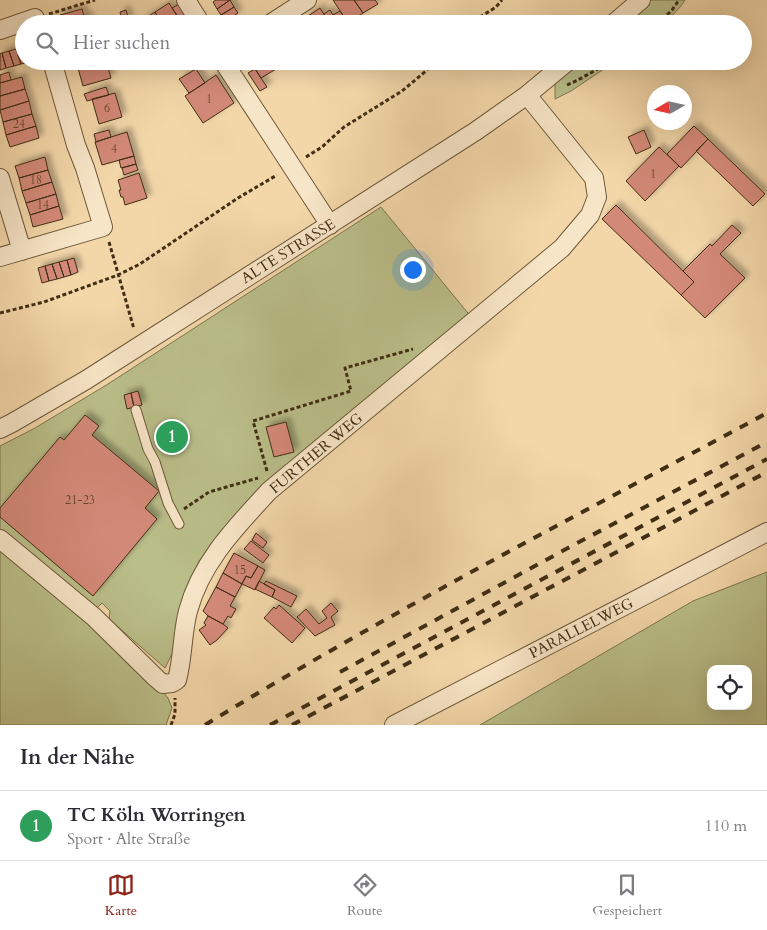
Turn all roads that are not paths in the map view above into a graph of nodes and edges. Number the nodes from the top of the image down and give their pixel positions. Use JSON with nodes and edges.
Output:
{"nodes":[{"id":1,"x":186,"y":0,"type":"edge"},
{"id":2,"x":307,"y":0,"type":"edge"},
{"id":3,"x":641,"y":0,"type":"edge"},
{"id":4,"x":195,"y":15,"type":"edge"},
{"id":5,"x":284,"y":15,"type":"edge"},
{"id":6,"x":624,"y":15,"type":"edge"},
{"id":7,"x":15,"y":26,"type":"edge"},
{"id":8,"x":0,"y":30,"type":"edge"},
{"id":9,"x":55,"y":70,"type":"edge"},
{"id":10,"x":230,"y":70,"type":"edge"},
{"id":11,"x":557,"y":70,"type":"edge"},
{"id":12,"x":527,"y":95,"type":"junction"},
{"id":13,"x":0,"y":178,"type":"edge"},
{"id":14,"x":330,"y":225,"type":"junction"},
{"id":15,"x":22,"y":251,"type":"junction"},
{"id":16,"x":0,"y":257,"type":"edge"},
{"id":17,"x":136,"y":410,"type":"dead end"},
{"id":18,"x":0,"y":428,"type":"edge"},
{"id":19,"x":179,"y":524,"type":"road end"},
{"id":20,"x":767,"y":532,"type":"edge"},
{"id":21,"x":0,"y":539,"type":"edge"},
{"id":22,"x":394,"y":725,"type":"edge"}],
"edges":[{"from":1,"to":4,"type":"street"},
{"from":2,"to":5,"type":"street"},
{"from":3,"to":6,"type":"street"},
{"from":7,"to":8,"type":"street"},
{"from":9,"to":15,"type":"street"},
{"from":10,"to":14,"type":"street"},
{"from":11,"to":12,"type":"street","name":"ALTE STRASSE"},
{"from":12,"to":14,"type":"street","name":"ALTE STRASSE"},
{"from":12,"to":21,"type":"street","name":"FURTHER WEG"},
{"from":13,"to":15,"type":"street"},
{"from":14,"to":18,"type":"street","name":"ALTE STRASSE"},
{"from":15,"to":16,"type":"street"},
{"from":17,"to":19,"type":"lane"},
{"from":20,"to":22,"type":"street","name":"PARALLELWEG"}]}
